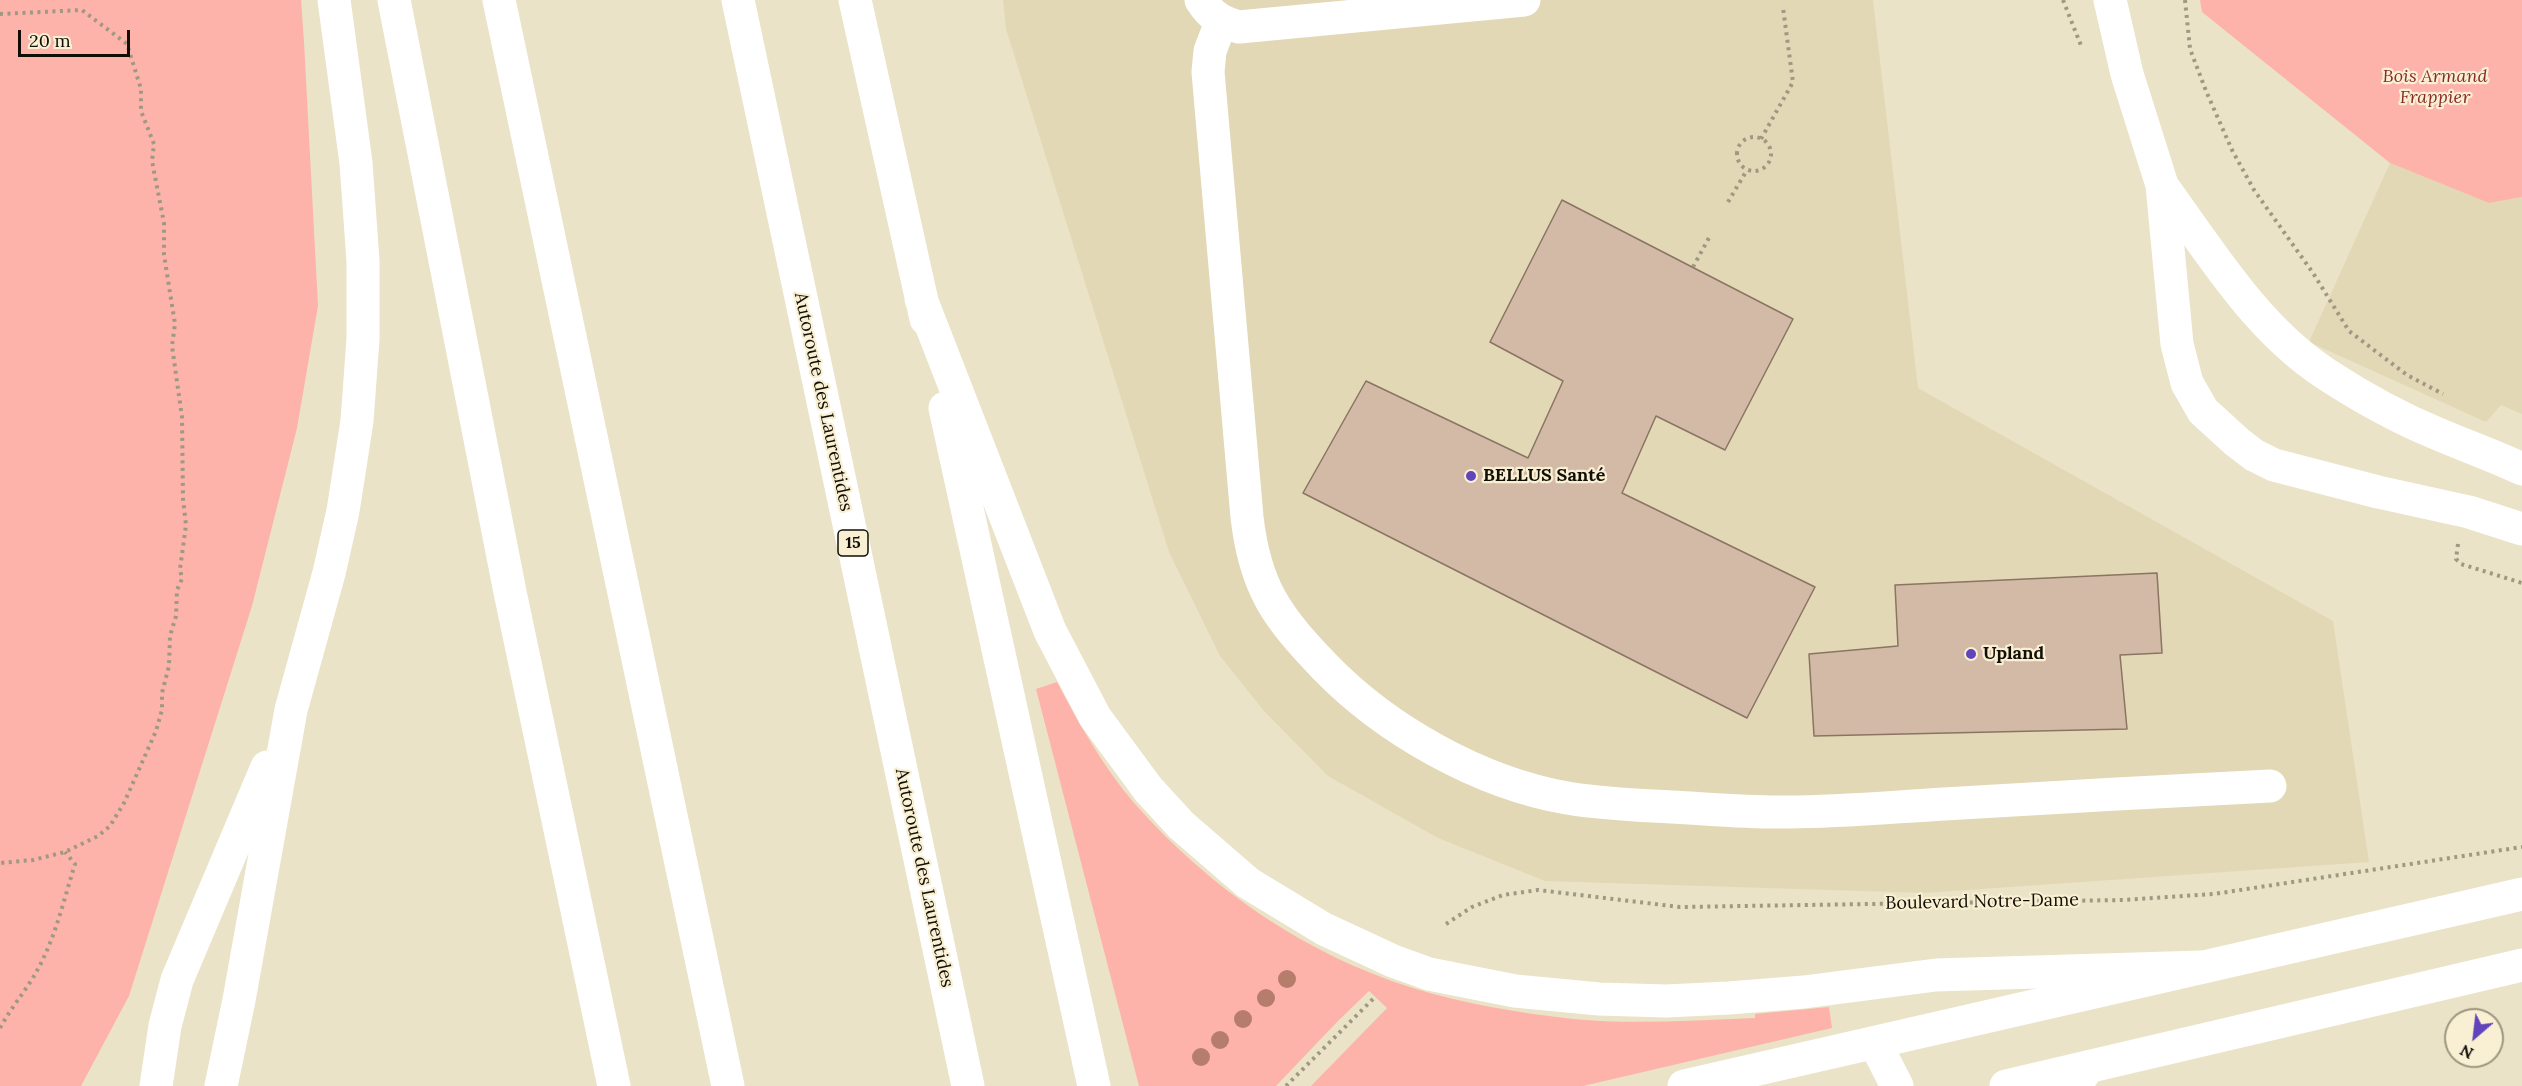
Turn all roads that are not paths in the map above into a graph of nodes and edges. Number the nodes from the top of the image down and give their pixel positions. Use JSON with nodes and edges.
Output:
{"nodes":[{"id":1,"x":334,"y":0,"type":"edge"},
{"id":2,"x":394,"y":0,"type":"edge"},
{"id":3,"x":499,"y":0,"type":"edge"},
{"id":4,"x":738,"y":0,"type":"edge"},
{"id":5,"x":855,"y":0,"type":"edge"},
{"id":6,"x":1524,"y":0,"type":"edge"},
{"id":7,"x":2110,"y":0,"type":"edge"},
{"id":8,"x":1211,"y":11,"type":"edge"},
{"id":9,"x":2162,"y":185,"type":"junction"},
{"id":10,"x":921,"y":299,"type":"junction"},
{"id":11,"x":2522,"y":469,"type":"edge"},
{"id":12,"x":2522,"y":529,"type":"edge"},
{"id":13,"x":291,"y":710,"type":"junction"},
{"id":14,"x":2270,"y":786,"type":"dead end"},
{"id":15,"x":2522,"y":894,"type":"edge"},
{"id":16,"x":2522,"y":966,"type":"edge"},
{"id":17,"x":2202,"y":967,"type":"junction"},
{"id":18,"x":1875,"y":1043,"type":"junction"},
{"id":19,"x":2081,"y":1077,"type":"edge"},
{"id":20,"x":156,"y":1086,"type":"edge"},
{"id":21,"x":221,"y":1086,"type":"edge"},
{"id":22,"x":614,"y":1086,"type":"edge"},
{"id":23,"x":729,"y":1086,"type":"edge"},
{"id":24,"x":968,"y":1086,"type":"edge"},
{"id":25,"x":1094,"y":1086,"type":"edge"},
{"id":26,"x":1684,"y":1086,"type":"edge"},
{"id":27,"x":1897,"y":1086,"type":"edge"},
{"id":28,"x":2006,"y":1086,"type":"edge"}],
"edges":[{"from":1,"to":13,"type":"main road"},
{"from":2,"to":22,"type":"main road"},
{"from":3,"to":23,"type":"main road"},
{"from":4,"to":24,"type":"main road","name":"Autoroute des Laurentides","number":"15"},
{"from":5,"to":10,"type":"main road"},
{"from":6,"to":8,"type":"main road"},
{"from":7,"to":9,"type":"main road"},
{"from":8,"to":14,"type":"main road"},
{"from":9,"to":11,"type":"main road"},
{"from":9,"to":12,"type":"main road"},
{"from":10,"to":17,"type":"main road"},
{"from":10,"to":25,"type":"main road"},
{"from":13,"to":20,"type":"main road"},
{"from":13,"to":21,"type":"main road"},
{"from":15,"to":17,"type":"main road"},
{"from":16,"to":19,"type":"main road"},
{"from":17,"to":18,"type":"main road"},
{"from":18,"to":26,"type":"main road"},
{"from":18,"to":27,"type":"main road"},
{"from":19,"to":28,"type":"main road"}]}
